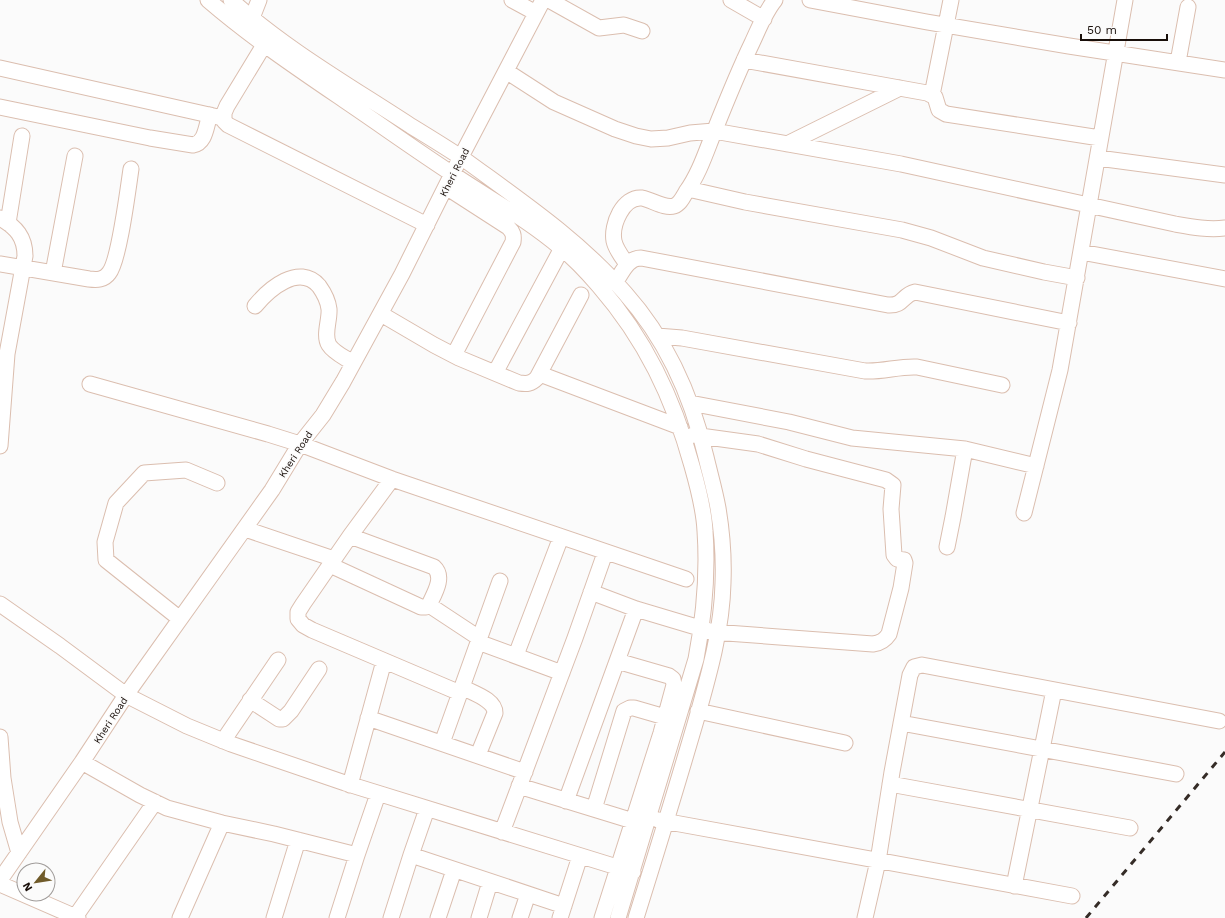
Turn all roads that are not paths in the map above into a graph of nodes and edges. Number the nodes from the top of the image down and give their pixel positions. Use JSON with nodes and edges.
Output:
{"nodes":[{"id":1,"x":208,"y":0,"type":"edge"},
{"id":2,"x":231,"y":0,"type":"edge"},
{"id":3,"x":259,"y":0,"type":"edge"},
{"id":4,"x":512,"y":0,"type":"edge"},
{"id":5,"x":549,"y":0,"type":"edge"},
{"id":6,"x":731,"y":0,"type":"edge"},
{"id":7,"x":775,"y":0,"type":"edge"},
{"id":8,"x":810,"y":0,"type":"edge"},
{"id":9,"x":951,"y":0,"type":"edge"},
{"id":10,"x":1125,"y":0,"type":"edge"},
{"id":11,"x":539,"y":6,"type":"edge"},
{"id":12,"x":1188,"y":6,"type":"dead end"},
{"id":13,"x":252,"y":18,"type":"junction"},
{"id":14,"x":764,"y":19,"type":"junction"},
{"id":15,"x":947,"y":25,"type":"junction"},
{"id":16,"x":642,"y":31,"type":"dead end"},
{"id":17,"x":264,"y":45,"type":"junction"},
{"id":18,"x":1115,"y":53,"type":"junction"},
{"id":19,"x":744,"y":60,"type":"junction"},
{"id":20,"x":1178,"y":62,"type":"junction"},
{"id":21,"x":0,"y":68,"type":"edge"},
{"id":22,"x":1225,"y":70,"type":"edge"},
{"id":23,"x":506,"y":72,"type":"junction"},
{"id":24,"x":900,"y":88,"type":"junction"},
{"id":25,"x":932,"y":95,"type":"junction"},
{"id":26,"x":0,"y":107,"type":"edge"},
{"id":27,"x":216,"y":116,"type":"junction"},
{"id":28,"x":714,"y":131,"type":"junction"},
{"id":29,"x":22,"y":136,"type":"dead end"},
{"id":30,"x":1100,"y":138,"type":"junction"},
{"id":31,"x":787,"y":144,"type":"junction"},
{"id":32,"x":75,"y":156,"type":"dead end"},
{"id":33,"x":1098,"y":158,"type":"junction"},
{"id":34,"x":131,"y":169,"type":"dead end"},
{"id":35,"x":455,"y":170,"type":"junction"},
{"id":36,"x":1225,"y":175,"type":"edge"},
{"id":37,"x":688,"y":189,"type":"junction"},
{"id":38,"x":1089,"y":205,"type":"junction"},
{"id":39,"x":4,"y":221,"type":"edge"},
{"id":40,"x":427,"y":226,"type":"junction"},
{"id":41,"x":1225,"y":228,"type":"edge"},
{"id":42,"x":562,"y":248,"type":"junction"},
{"id":43,"x":1081,"y":252,"type":"junction"},
{"id":44,"x":0,"y":264,"type":"edge"},
{"id":45,"x":627,"y":264,"type":"junction"},
{"id":46,"x":23,"y":268,"type":"junction"},
{"id":47,"x":53,"y":273,"type":"junction"},
{"id":48,"x":1077,"y":278,"type":"junction"},
{"id":49,"x":1225,"y":279,"type":"edge"},
{"id":50,"x":615,"y":283,"type":"junction"},
{"id":51,"x":581,"y":295,"type":"dead end"},
{"id":52,"x":255,"y":306,"type":"dead end"},
{"id":53,"x":381,"y":314,"type":"junction"},
{"id":54,"x":1069,"y":322,"type":"junction"},
{"id":55,"x":5,"y":332,"type":"edge"},
{"id":56,"x":657,"y":336,"type":"junction"},
{"id":57,"x":454,"y":355,"type":"junction"},
{"id":58,"x":353,"y":363,"type":"junction"},
{"id":59,"x":495,"y":373,"type":"junction"},
{"id":60,"x":540,"y":374,"type":"junction"},
{"id":61,"x":90,"y":384,"type":"dead end"},
{"id":62,"x":1002,"y":384,"type":"dead end"},
{"id":63,"x":2,"y":389,"type":"edge"},
{"id":64,"x":690,"y":403,"type":"junction"},
{"id":65,"x":689,"y":433,"type":"junction"},
{"id":66,"x":300,"y":444,"type":"junction"},
{"id":67,"x":0,"y":446,"type":"edge"},
{"id":68,"x":965,"y":449,"type":"junction"},
{"id":69,"x":1036,"y":466,"type":"junction"},
{"id":70,"x":392,"y":479,"type":"junction"},
{"id":71,"x":217,"y":483,"type":"dead end"},
{"id":72,"x":1024,"y":513,"type":"dead end"},
{"id":73,"x":245,"y":528,"type":"junction"},
{"id":74,"x":350,"y":536,"type":"junction"},
{"id":75,"x":561,"y":536,"type":"junction"},
{"id":76,"x":946,"y":547,"type":"dead end"},
{"id":77,"x":605,"y":553,"type":"junction"},
{"id":78,"x":332,"y":562,"type":"junction"},
{"id":79,"x":686,"y":579,"type":"dead end"},
{"id":80,"x":500,"y":581,"type":"dead end"},
{"id":81,"x":591,"y":592,"type":"junction"},
{"id":82,"x":0,"y":604,"type":"edge"},
{"id":83,"x":429,"y":605,"type":"junction"},
{"id":84,"x":636,"y":609,"type":"junction"},
{"id":85,"x":180,"y":618,"type":"junction"},
{"id":86,"x":710,"y":631,"type":"junction"},
{"id":87,"x":479,"y":640,"type":"junction"},
{"id":88,"x":516,"y":655,"type":"junction"},
{"id":89,"x":278,"y":660,"type":"dead end"},
{"id":90,"x":384,"y":661,"type":"junction"},
{"id":91,"x":617,"y":661,"type":"junction"},
{"id":92,"x":319,"y":669,"type":"dead end"},
{"id":93,"x":562,"y":673,"type":"junction"},
{"id":94,"x":460,"y":690,"type":"junction"},
{"id":95,"x":1054,"y":690,"type":"junction"},
{"id":96,"x":126,"y":695,"type":"junction"},
{"id":97,"x":250,"y":700,"type":"junction"},
{"id":98,"x":698,"y":711,"type":"junction"},
{"id":99,"x":665,"y":717,"type":"junction"},
{"id":100,"x":368,"y":718,"type":"junction"},
{"id":101,"x":1219,"y":720,"type":"dead end"},
{"id":102,"x":901,"y":723,"type":"junction"},
{"id":103,"x":0,"y":736,"type":"edge"},
{"id":104,"x":223,"y":741,"type":"junction"},
{"id":105,"x":442,"y":743,"type":"junction"},
{"id":106,"x":845,"y":743,"type":"dead end"},
{"id":107,"x":1043,"y":749,"type":"junction"},
{"id":108,"x":478,"y":755,"type":"junction"},
{"id":109,"x":82,"y":762,"type":"junction"},
{"id":110,"x":525,"y":772,"type":"junction"},
{"id":111,"x":1176,"y":774,"type":"dead end"},
{"id":112,"x":890,"y":784,"type":"junction"},
{"id":113,"x":350,"y":785,"type":"junction"},
{"id":114,"x":519,"y":786,"type":"junction"},
{"id":115,"x":378,"y":794,"type":"junction"},
{"id":116,"x":566,"y":801,"type":"junction"},
{"id":117,"x":155,"y":802,"type":"junction"},
{"id":118,"x":427,"y":809,"type":"junction"},
{"id":119,"x":594,"y":809,"type":"junction"},
{"id":120,"x":1030,"y":810,"type":"junction"},
{"id":121,"x":658,"y":820,"type":"junction"},
{"id":122,"x":633,"y":821,"type":"junction"},
{"id":123,"x":222,"y":823,"type":"junction"},
{"id":124,"x":6,"y":828,"type":"edge"},
{"id":125,"x":1130,"y":828,"type":"dead end"},
{"id":126,"x":502,"y":832,"type":"junction"},
{"id":127,"x":298,"y":840,"type":"junction"},
{"id":128,"x":19,"y":853,"type":"junction"},
{"id":129,"x":357,"y":855,"type":"junction"},
{"id":130,"x":410,"y":855,"type":"junction"},
{"id":131,"x":580,"y":856,"type":"junction"},
{"id":132,"x":878,"y":861,"type":"junction"},
{"id":133,"x":454,"y":870,"type":"junction"},
{"id":134,"x":626,"y":870,"type":"junction"},
{"id":135,"x":0,"y":880,"type":"edge"},
{"id":136,"x":490,"y":882,"type":"junction"},
{"id":137,"x":0,"y":884,"type":"edge"},
{"id":138,"x":1014,"y":886,"type":"junction"},
{"id":139,"x":528,"y":894,"type":"junction"},
{"id":140,"x":1072,"y":896,"type":"dead end"},
{"id":141,"x":562,"y":912,"type":"edge"},
{"id":142,"x":76,"y":917,"type":"edge"},
{"id":143,"x":180,"y":918,"type":"edge"},
{"id":144,"x":274,"y":918,"type":"edge"},
{"id":145,"x":337,"y":918,"type":"edge"},
{"id":146,"x":391,"y":918,"type":"edge"},
{"id":147,"x":438,"y":918,"type":"edge"},
{"id":148,"x":479,"y":918,"type":"edge"},
{"id":149,"x":520,"y":918,"type":"edge"},
{"id":150,"x":602,"y":918,"type":"edge"},
{"id":151,"x":618,"y":918,"type":"edge"},
{"id":152,"x":636,"y":918,"type":"edge"},
{"id":153,"x":865,"y":918,"type":"edge"}],
"edges":[{"from":1,"to":17,"type":"street"},
{"from":2,"to":13,"type":"street"},
{"from":3,"to":13,"type":"street"},
{"from":4,"to":11,"type":"street"},
{"from":5,"to":16,"type":"street"},
{"from":6,"to":14,"type":"street"},
{"from":7,"to":14,"type":"street"},
{"from":8,"to":15,"type":"street"},
{"from":9,"to":15,"type":"street"},
{"from":10,"to":18,"type":"street"},
{"from":11,"to":23,"type":"street","name":"Kheri Road"},
{"from":12,"to":20,"type":"street"},
{"from":13,"to":35,"type":"street"},
{"from":14,"to":19,"type":"street"},
{"from":15,"to":18,"type":"street"},
{"from":15,"to":25,"type":"street"},
{"from":17,"to":27,"type":"street"},
{"from":17,"to":35,"type":"street"},
{"from":18,"to":20,"type":"street"},
{"from":18,"to":30,"type":"street"},
{"from":19,"to":24,"type":"street"},
{"from":19,"to":28,"type":"street"},
{"from":20,"to":22,"type":"street"},
{"from":21,"to":27,"type":"street"},
{"from":23,"to":28,"type":"street"},
{"from":23,"to":35,"type":"street","name":"Kheri Road"},
{"from":24,"to":25,"type":"street"},
{"from":24,"to":31,"type":"street"},
{"from":25,"to":30,"type":"street"},
{"from":26,"to":27,"type":"street"},
{"from":27,"to":40,"type":"street"},
{"from":28,"to":31,"type":"street"},
{"from":28,"to":37,"type":"street"},
{"from":29,"to":39,"type":"street"},
{"from":30,"to":33,"type":"street"},
{"from":31,"to":38,"type":"street"},
{"from":32,"to":47,"type":"street"},
{"from":33,"to":36,"type":"street"},
{"from":33,"to":38,"type":"street"},
{"from":34,"to":47,"type":"street"},
{"from":35,"to":40,"type":"street","name":"Kheri Road"},
{"from":35,"to":42,"type":"street"},
{"from":35,"to":50,"type":"street"},
{"from":35,"to":57,"type":"street"},
{"from":37,"to":45,"type":"street"},
{"from":37,"to":48,"type":"street"},
{"from":38,"to":41,"type":"street"},
{"from":38,"to":43,"type":"street"},
{"from":39,"to":46,"type":"street"},
{"from":40,"to":53,"type":"street","name":"Kheri Road"},
{"from":42,"to":59,"type":"street"},
{"from":42,"to":65,"type":"street"},
{"from":43,"to":48,"type":"street"},
{"from":43,"to":49,"type":"street"},
{"from":44,"to":46,"type":"street"},
{"from":45,"to":50,"type":"street"},
{"from":45,"to":54,"type":"street"},
{"from":46,"to":47,"type":"street"},
{"from":46,"to":55,"type":"street"},
{"from":48,"to":54,"type":"street"},
{"from":50,"to":56,"type":"street"},
{"from":51,"to":60,"type":"street"},
{"from":52,"to":58,"type":"street"},
{"from":53,"to":57,"type":"street"},
{"from":53,"to":58,"type":"street","name":"Kheri Road"},
{"from":54,"to":69,"type":"street"},
{"from":55,"to":63,"type":"street"},
{"from":56,"to":62,"type":"street"},
{"from":56,"to":64,"type":"street"},
{"from":57,"to":59,"type":"street"},
{"from":58,"to":66,"type":"street","name":"Kheri Road"},
{"from":59,"to":60,"type":"street"},
{"from":60,"to":65,"type":"street"},
{"from":61,"to":66,"type":"street"},
{"from":63,"to":67,"type":"street"},
{"from":64,"to":65,"type":"street"},
{"from":64,"to":68,"type":"street"},
{"from":65,"to":86,"type":"street"},
{"from":65,"to":86,"type":"street"},
{"from":66,"to":70,"type":"street"},
{"from":66,"to":73,"type":"street","name":"Kheri Road"},
{"from":68,"to":69,"type":"street"},
{"from":68,"to":76,"type":"street"},
{"from":69,"to":72,"type":"street"},
{"from":70,"to":74,"type":"street"},
{"from":70,"to":75,"type":"street"},
{"from":71,"to":85,"type":"street"},
{"from":73,"to":78,"type":"street"},
{"from":73,"to":85,"type":"street","name":"Kheri Road"},
{"from":74,"to":78,"type":"street"},
{"from":74,"to":83,"type":"street"},
{"from":75,"to":77,"type":"street"},
{"from":75,"to":88,"type":"street"},
{"from":77,"to":79,"type":"street"},
{"from":77,"to":81,"type":"street"},
{"from":78,"to":83,"type":"street"},
{"from":78,"to":90,"type":"street"},
{"from":80,"to":87,"type":"street"},
{"from":81,"to":84,"type":"street"},
{"from":81,"to":93,"type":"street"},
{"from":82,"to":96,"type":"street"},
{"from":83,"to":87,"type":"street"},
{"from":84,"to":86,"type":"street"},
{"from":84,"to":91,"type":"street"},
{"from":85,"to":96,"type":"street","name":"Kheri Road"},
{"from":86,"to":98,"type":"street"},
{"from":86,"to":121,"type":"street"},
{"from":87,"to":88,"type":"street"},
{"from":87,"to":94,"type":"street"},
{"from":88,"to":93,"type":"street"},
{"from":89,"to":97,"type":"street"},
{"from":90,"to":94,"type":"street"},
{"from":90,"to":100,"type":"street"},
{"from":91,"to":99,"type":"street"},
{"from":91,"to":116,"type":"street"},
{"from":92,"to":97,"type":"street"},
{"from":93,"to":110,"type":"street"},
{"from":94,"to":105,"type":"street"},
{"from":94,"to":108,"type":"street"},
{"from":95,"to":101,"type":"street"},
{"from":95,"to":102,"type":"street"},
{"from":95,"to":107,"type":"street"},
{"from":96,"to":104,"type":"street"},
{"from":96,"to":109,"type":"street","name":"Kheri Road"},
{"from":97,"to":104,"type":"street"},
{"from":98,"to":106,"type":"street"},
{"from":98,"to":121,"type":"street"},
{"from":99,"to":119,"type":"street"},
{"from":99,"to":122,"type":"street"},
{"from":100,"to":105,"type":"street"},
{"from":100,"to":113,"type":"street"},
{"from":102,"to":107,"type":"street"},
{"from":102,"to":112,"type":"street"},
{"from":103,"to":124,"type":"street"},
{"from":104,"to":113,"type":"street"},
{"from":105,"to":108,"type":"street"},
{"from":107,"to":111,"type":"street"},
{"from":107,"to":120,"type":"street"},
{"from":108,"to":110,"type":"street"},
{"from":109,"to":117,"type":"street"},
{"from":109,"to":128,"type":"street","name":"Kheri Road"},
{"from":110,"to":114,"type":"street"},
{"from":112,"to":120,"type":"street"},
{"from":112,"to":132,"type":"street"},
{"from":113,"to":115,"type":"street"},
{"from":114,"to":116,"type":"street"},
{"from":114,"to":126,"type":"street"},
{"from":115,"to":118,"type":"street"},
{"from":115,"to":129,"type":"street"},
{"from":116,"to":119,"type":"street"},
{"from":117,"to":123,"type":"street"},
{"from":117,"to":142,"type":"street"},
{"from":118,"to":126,"type":"street"},
{"from":118,"to":130,"type":"street"},
{"from":119,"to":122,"type":"street"},
{"from":120,"to":125,"type":"street"},
{"from":120,"to":138,"type":"street"},
{"from":121,"to":132,"type":"street"},
{"from":121,"to":134,"type":"street"},
{"from":121,"to":152,"type":"street"},
{"from":122,"to":134,"type":"street"},
{"from":123,"to":127,"type":"street"},
{"from":123,"to":143,"type":"street"},
{"from":124,"to":128,"type":"street"},
{"from":126,"to":131,"type":"street"},
{"from":127,"to":129,"type":"street"},
{"from":127,"to":144,"type":"street"},
{"from":128,"to":135,"type":"street","name":"Kheri Road"},
{"from":129,"to":145,"type":"street"},
{"from":130,"to":133,"type":"street"},
{"from":130,"to":146,"type":"street"},
{"from":131,"to":134,"type":"street"},
{"from":131,"to":141,"type":"street"},
{"from":132,"to":138,"type":"street"},
{"from":132,"to":153,"type":"street"},
{"from":133,"to":136,"type":"street"},
{"from":133,"to":147,"type":"street"},
{"from":134,"to":150,"type":"street"},
{"from":134,"to":151,"type":"street"},
{"from":136,"to":139,"type":"street"},
{"from":136,"to":148,"type":"street"},
{"from":137,"to":142,"type":"street"},
{"from":138,"to":140,"type":"street"},
{"from":139,"to":141,"type":"street"},
{"from":139,"to":149,"type":"street"}]}
